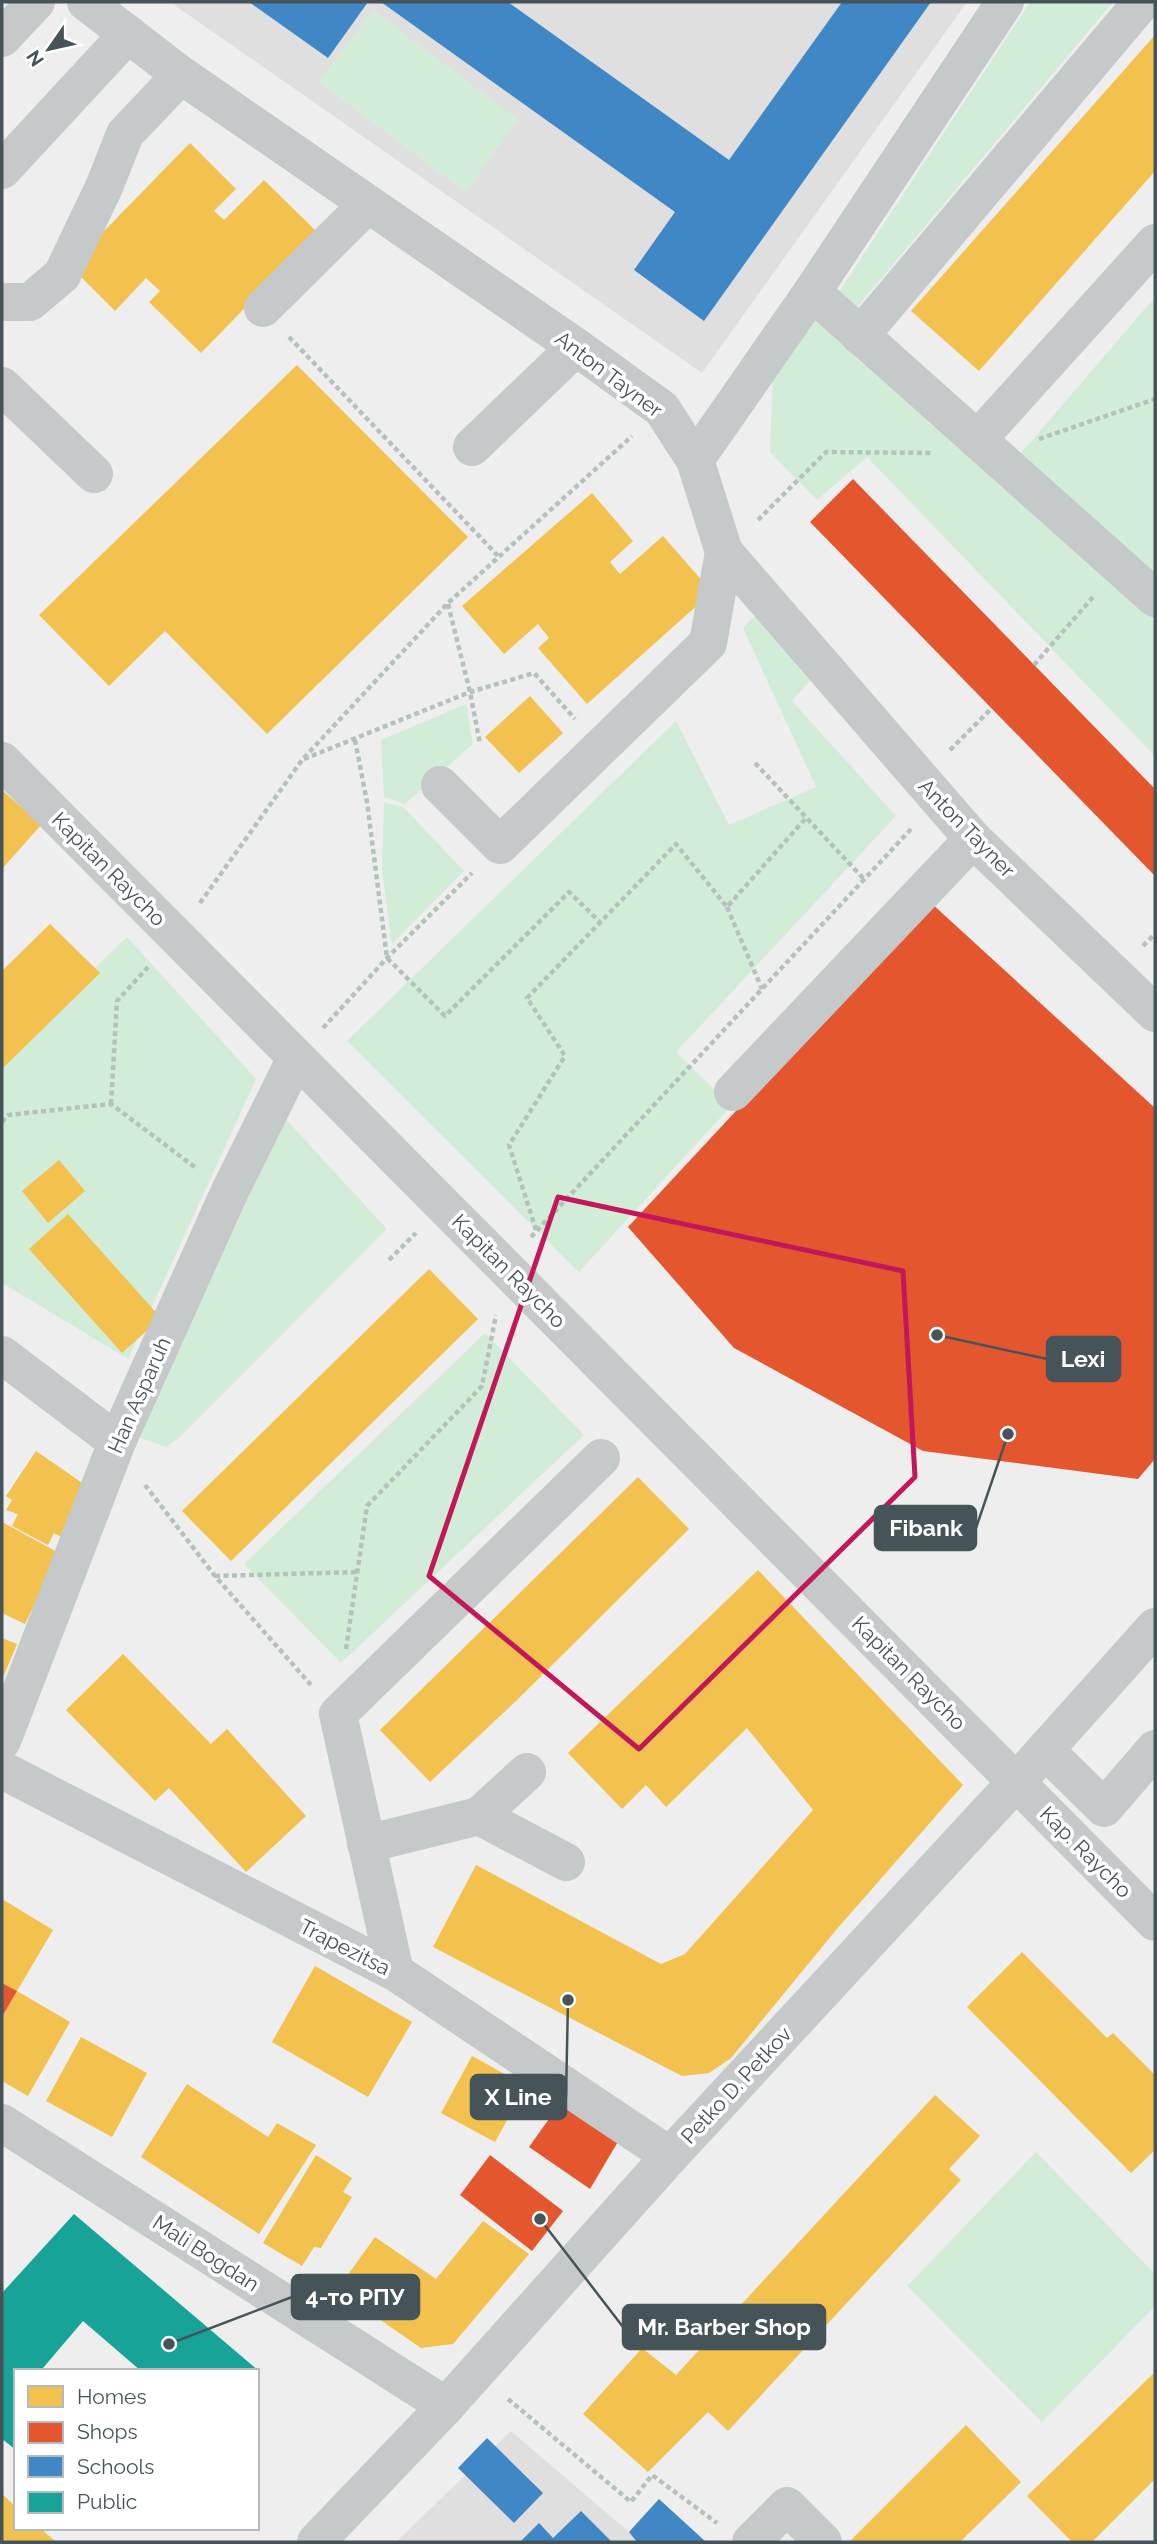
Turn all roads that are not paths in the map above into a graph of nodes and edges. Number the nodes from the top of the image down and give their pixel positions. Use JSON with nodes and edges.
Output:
{"nodes":[{"id":1,"x":36,"y":2,"type":"edge"},
{"id":2,"x":86,"y":2,"type":"edge"},
{"id":3,"x":1005,"y":2,"type":"edge"},
{"id":4,"x":1142,"y":2,"type":"edge"},
{"id":5,"x":128,"y":34,"type":"junction"},
{"id":6,"x":2,"y":38,"type":"edge"},
{"id":7,"x":181,"y":75,"type":"junction"},
{"id":8,"x":2,"y":170,"type":"edge"},
{"id":9,"x":368,"y":204,"type":"junction"},
{"id":10,"x":1155,"y":243,"type":"edge"},
{"id":11,"x":812,"y":292,"type":"junction"},
{"id":12,"x":2,"y":302,"type":"edge"},
{"id":13,"x":262,"y":308,"type":"road end"},
{"id":14,"x":860,"y":336,"type":"junction"},
{"id":15,"x":576,"y":347,"type":"junction"},
{"id":16,"x":2,"y":386,"type":"edge"},
{"id":17,"x":472,"y":447,"type":"dead end"},
{"id":18,"x":985,"y":447,"type":"junction"},
{"id":19,"x":695,"y":460,"type":"junction"},
{"id":20,"x":94,"y":474,"type":"dead end"},
{"id":21,"x":724,"y":552,"type":"junction"},
{"id":22,"x":1155,"y":598,"type":"edge"},
{"id":23,"x":2,"y":761,"type":"edge"},
{"id":24,"x":440,"y":785,"type":"dead end"},
{"id":25,"x":973,"y":839,"type":"junction"},
{"id":26,"x":1155,"y":1013,"type":"edge"},
{"id":27,"x":296,"y":1058,"type":"junction"},
{"id":28,"x":733,"y":1092,"type":"dead end"},
{"id":29,"x":2,"y":1354,"type":"edge"},
{"id":30,"x":117,"y":1442,"type":"junction"},
{"id":31,"x":601,"y":1458,"type":"dead end"},
{"id":32,"x":1155,"y":1627,"type":"edge"},
{"id":33,"x":2,"y":1741,"type":"edge"},
{"id":34,"x":1155,"y":1749,"type":"edge"},
{"id":35,"x":1045,"y":1750,"type":"junction"},
{"id":36,"x":2,"y":1770,"type":"edge"},
{"id":37,"x":527,"y":1772,"type":"dead end"},
{"id":38,"x":1017,"y":1782,"type":"junction"},
{"id":39,"x":479,"y":1816,"type":"junction"},
{"id":40,"x":366,"y":1844,"type":"junction"},
{"id":41,"x":566,"y":1861,"type":"dead end"},
{"id":42,"x":1155,"y":1922,"type":"edge"},
{"id":43,"x":396,"y":1972,"type":"junction"},
{"id":44,"x":2,"y":2123,"type":"edge"},
{"id":45,"x":670,"y":2156,"type":"junction"},
{"id":46,"x":446,"y":2406,"type":"junction"},
{"id":47,"x":737,"y":2535,"type":"edge"},
{"id":48,"x":316,"y":2542,"type":"edge"},
{"id":49,"x":823,"y":2542,"type":"edge"}],
"edges":[{"from":1,"to":6,"type":"street"},
{"from":2,"to":5,"type":"street","name":"Anton Tayner"},
{"from":3,"to":11,"type":"street"},
{"from":4,"to":14,"type":"street"},
{"from":5,"to":7,"type":"street","name":"Anton Tayner"},
{"from":5,"to":8,"type":"street"},
{"from":7,"to":9,"type":"street","name":"Anton Tayner"},
{"from":7,"to":12,"type":"street"},
{"from":9,"to":13,"type":"street"},
{"from":9,"to":15,"type":"street","name":"Anton Tayner"},
{"from":10,"to":18,"type":"street"},
{"from":11,"to":14,"type":"street"},
{"from":11,"to":19,"type":"street"},
{"from":14,"to":18,"type":"street"},
{"from":15,"to":17,"type":"street"},
{"from":15,"to":19,"type":"street","name":"Anton Tayner"},
{"from":16,"to":20,"type":"street"},
{"from":18,"to":22,"type":"street"},
{"from":19,"to":21,"type":"street","name":"Anton Tayner"},
{"from":21,"to":24,"type":"street"},
{"from":21,"to":25,"type":"street","name":"Anton Tayner"},
{"from":23,"to":27,"type":"street","name":"Kapitan Raycho"},
{"from":25,"to":26,"type":"street","name":"Anton Tayner"},
{"from":25,"to":28,"type":"street"},
{"from":27,"to":30,"type":"street","name":"Han Asparuh"},
{"from":27,"to":38,"type":"street","name":"Kapitan Raycho"},
{"from":29,"to":30,"type":"street"},
{"from":30,"to":33,"type":"street","name":"Han Asparuh"},
{"from":31,"to":40,"type":"street"},
{"from":32,"to":35,"type":"street","name":"Petko D. Petkov"},
{"from":34,"to":35,"type":"street"},
{"from":35,"to":38,"type":"street","name":"Petko D. Petkov"},
{"from":36,"to":43,"type":"street","name":"Trapezitsa"},
{"from":37,"to":39,"type":"street"},
{"from":38,"to":42,"type":"street","name":"Kap. Raycho"},
{"from":38,"to":45,"type":"street","name":"Petko D. Petkov"},
{"from":39,"to":40,"type":"street"},
{"from":39,"to":41,"type":"street"},
{"from":40,"to":43,"type":"street"},
{"from":43,"to":45,"type":"street","name":"Trapezitsa"},
{"from":44,"to":46,"type":"street","name":"Mali Bogdan"},
{"from":45,"to":46,"type":"street","name":"Petko D. Petkov"},
{"from":46,"to":48,"type":"street","name":"Petko D. Petkov"},
{"from":47,"to":49,"type":"street"}]}
